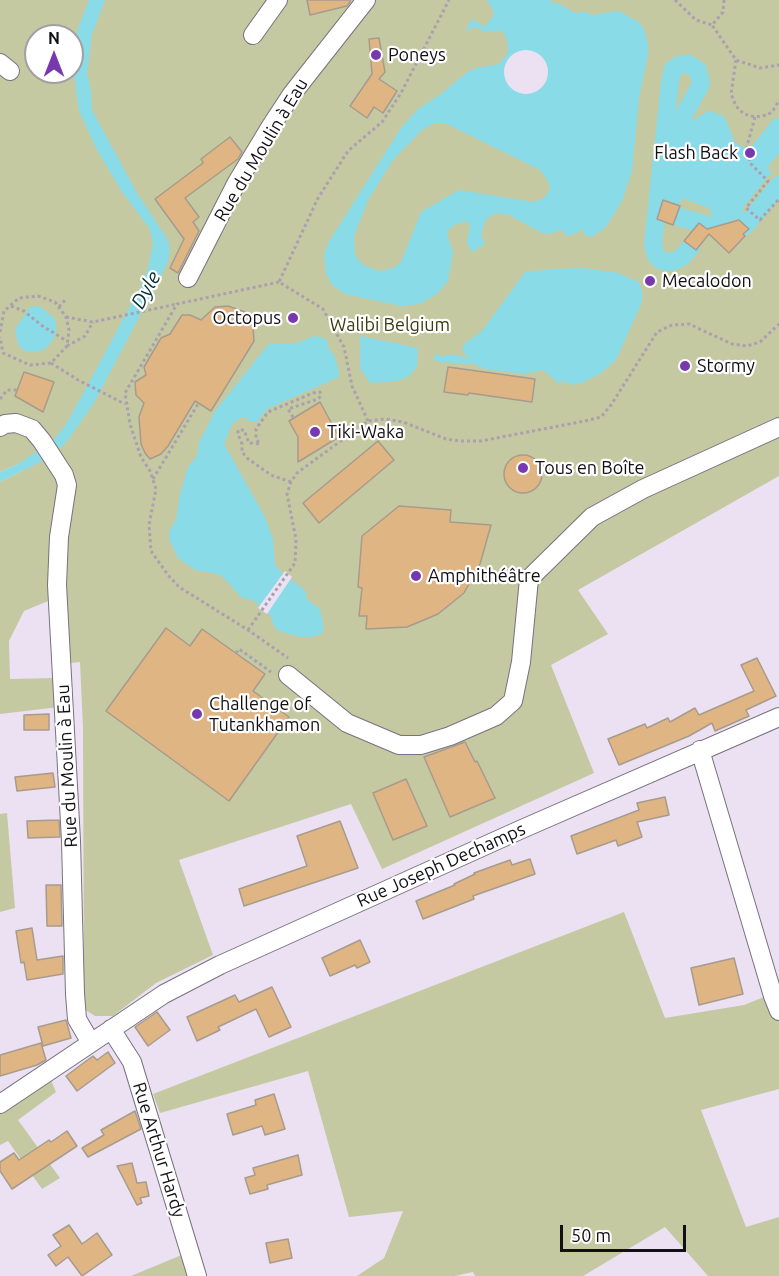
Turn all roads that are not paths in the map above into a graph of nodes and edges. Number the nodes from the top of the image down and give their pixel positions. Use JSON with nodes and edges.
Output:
{"nodes":[{"id":1,"x":278,"y":0,"type":"edge"},
{"id":2,"x":366,"y":0,"type":"edge"},
{"id":3,"x":254,"y":34,"type":"dead end"},
{"id":4,"x":188,"y":278,"type":"dead end"},
{"id":5,"x":0,"y":427,"type":"edge"},
{"id":6,"x":779,"y":427,"type":"edge"},
{"id":7,"x":292,"y":669,"type":"road end"},
{"id":8,"x":779,"y":717,"type":"edge"},
{"id":9,"x":700,"y":750,"type":"junction"},
{"id":10,"x":779,"y":1011,"type":"edge"},
{"id":11,"x":111,"y":1029,"type":"junction"},
{"id":12,"x":91,"y":1043,"type":"junction"},
{"id":13,"x":0,"y":1104,"type":"edge"},
{"id":14,"x":197,"y":1276,"type":"edge"}],
"edges":[{"from":1,"to":3,"type":"street"},
{"from":2,"to":4,"type":"street","name":"Rue du Moulin à Eau"},
{"from":5,"to":12,"type":"street","name":"Rue du Moulin à Eau"},
{"from":6,"to":7,"type":"street"},
{"from":8,"to":9,"type":"street","name":"Rue Joseph Dechamps"},
{"from":9,"to":10,"type":"street"},
{"from":9,"to":11,"type":"street","name":"Rue Joseph Dechamps"},
{"from":11,"to":12,"type":"street","name":"Rue Joseph Dechamps"},
{"from":11,"to":14,"type":"street","name":"Rue Arthur Hardy"},
{"from":12,"to":13,"type":"street","name":"Rue Joseph Dechamps"}]}
